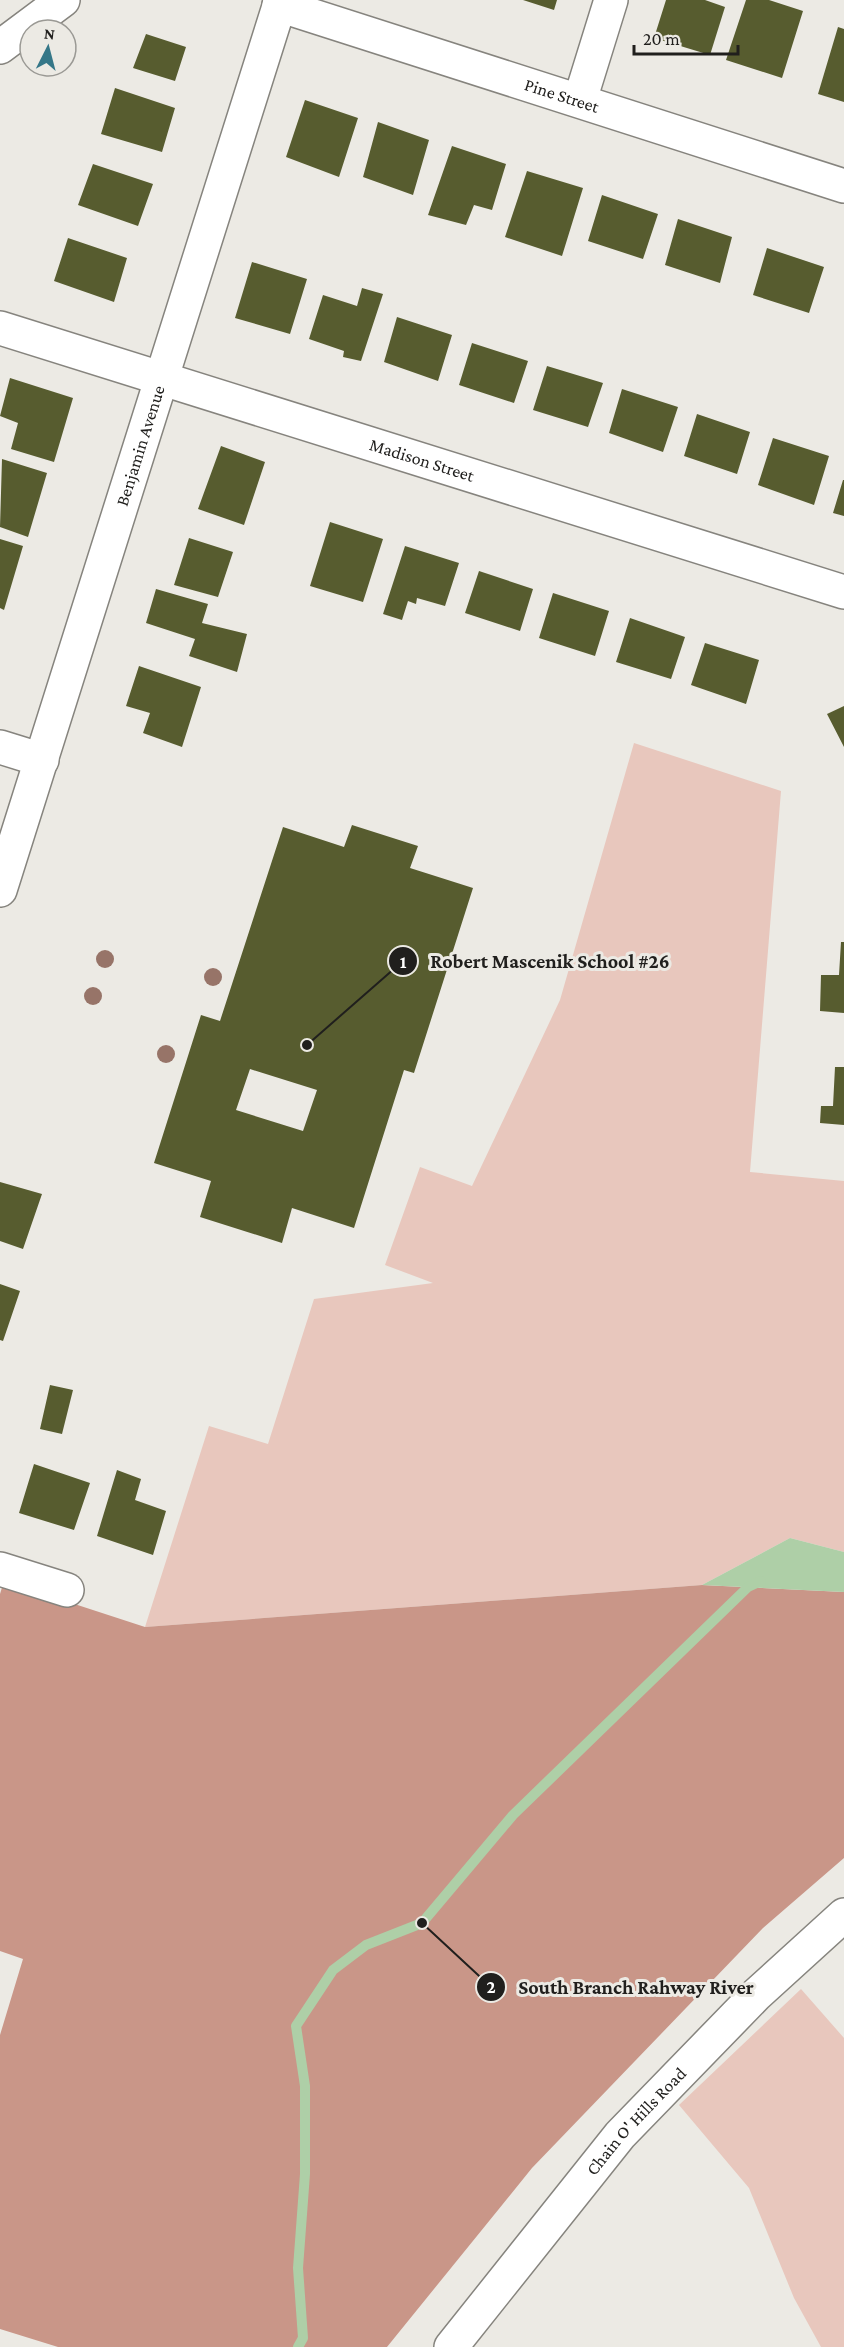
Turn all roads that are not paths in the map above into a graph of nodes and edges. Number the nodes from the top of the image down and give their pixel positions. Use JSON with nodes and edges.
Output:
{"nodes":[{"id":1,"x":63,"y":0,"type":"edge"},
{"id":2,"x":611,"y":0,"type":"edge"},
{"id":3,"x":280,"y":2,"type":"edge"},
{"id":4,"x":0,"y":47,"type":"edge"},
{"id":5,"x":580,"y":100,"type":"junction"},
{"id":6,"x":844,"y":186,"type":"edge"},
{"id":7,"x":0,"y":328,"type":"edge"},
{"id":8,"x":162,"y":380,"type":"junction"},
{"id":9,"x":844,"y":592,"type":"edge"},
{"id":10,"x":0,"y":747,"type":"edge"},
{"id":11,"x":42,"y":760,"type":"junction"},
{"id":12,"x":0,"y":890,"type":"edge"},
{"id":13,"x":0,"y":1569,"type":"edge"},
{"id":14,"x":67,"y":1590,"type":"dead end"},
{"id":15,"x":844,"y":1915,"type":"edge"},
{"id":16,"x":451,"y":2347,"type":"edge"}],
"edges":[{"from":1,"to":4,"type":"street"},
{"from":2,"to":5,"type":"street"},
{"from":3,"to":5,"type":"street","name":"Pine Street"},
{"from":3,"to":8,"type":"street","name":"Benjamin Avenue"},
{"from":5,"to":6,"type":"street","name":"Pine Street"},
{"from":7,"to":8,"type":"street","name":"Madison Street"},
{"from":8,"to":9,"type":"street","name":"Madison Street"},
{"from":8,"to":11,"type":"street","name":"Benjamin Avenue"},
{"from":10,"to":11,"type":"street"},
{"from":11,"to":12,"type":"street","name":"Benjamin Avenue"},
{"from":13,"to":14,"type":"street"},
{"from":15,"to":16,"type":"street","name":"Chain O' Hills Road"}]}
